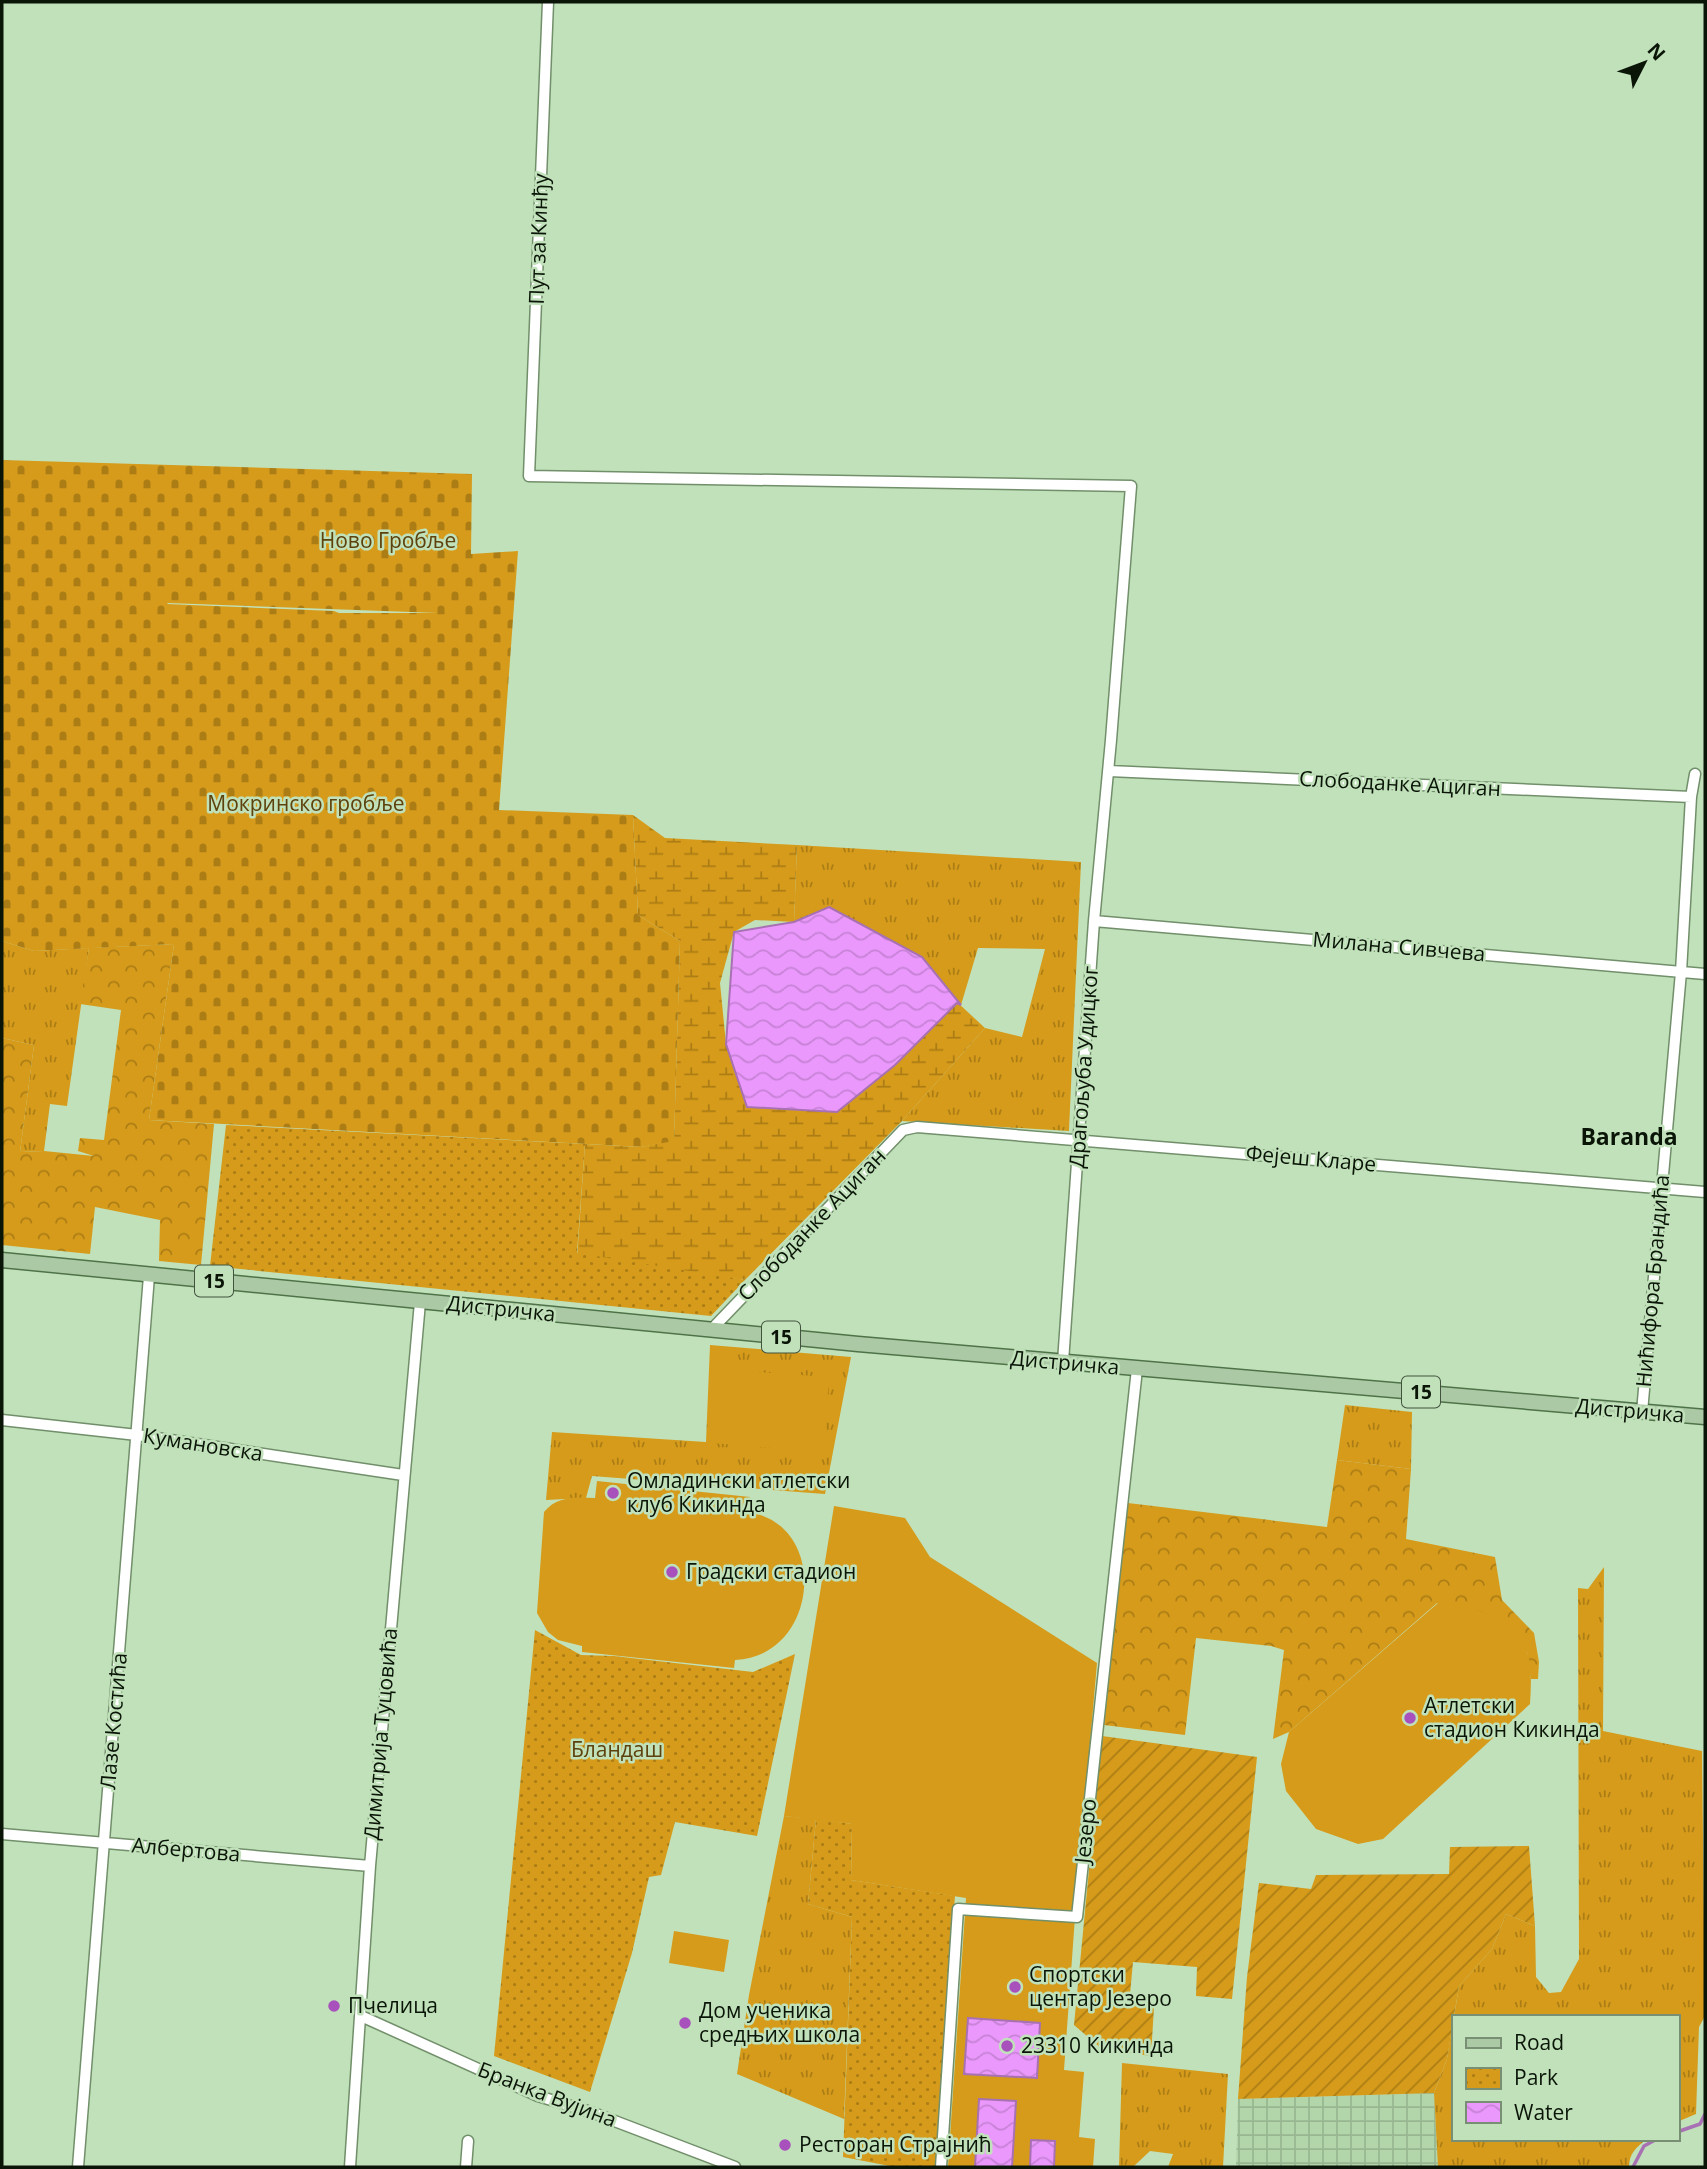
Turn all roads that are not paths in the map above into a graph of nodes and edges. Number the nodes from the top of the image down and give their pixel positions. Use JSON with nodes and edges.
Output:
{"nodes":[{"id":1,"x":548,"y":2,"type":"edge"},
{"id":2,"x":529,"y":476,"type":"joint"},
{"id":3,"x":1109,"y":771,"type":"junction"},
{"id":4,"x":1695,"y":774,"type":"dead end"},
{"id":5,"x":1692,"y":797,"type":"junction"},
{"id":6,"x":1094,"y":921,"type":"junction"},
{"id":7,"x":1681,"y":972,"type":"junction"},
{"id":8,"x":1705,"y":974,"type":"edge"},
{"id":9,"x":917,"y":1127,"type":"joint"},
{"id":10,"x":1080,"y":1139,"type":"junction"},
{"id":11,"x":1662,"y":1189,"type":"junction"},
{"id":12,"x":1705,"y":1192,"type":"edge"},
{"id":13,"x":2,"y":1260,"type":"edge"},
{"id":14,"x":149,"y":1276,"type":"junction"},
{"id":15,"x":423,"y":1302,"type":"junction"},
{"id":16,"x":711,"y":1330,"type":"junction"},
{"id":17,"x":1063,"y":1362,"type":"junction"},
{"id":18,"x":1137,"y":1369,"type":"junction"},
{"id":19,"x":1642,"y":1412,"type":"junction"},
{"id":20,"x":1705,"y":1417,"type":"edge"},
{"id":21,"x":2,"y":1420,"type":"edge"},
{"id":22,"x":137,"y":1435,"type":"junction"},
{"id":23,"x":403,"y":1475,"type":"junction"},
{"id":24,"x":2,"y":1834,"type":"edge"},
{"id":25,"x":104,"y":1843,"type":"junction"},
{"id":26,"x":370,"y":1866,"type":"junction"},
{"id":27,"x":361,"y":2016,"type":"junction"},
{"id":28,"x":468,"y":2141,"type":"dead end"},
{"id":29,"x":715,"y":2164,"type":"edge"},
{"id":30,"x":78,"y":2167,"type":"edge"},
{"id":31,"x":350,"y":2167,"type":"edge"},
{"id":32,"x":466,"y":2167,"type":"edge"},
{"id":33,"x":735,"y":2167,"type":"edge"},
{"id":34,"x":941,"y":2167,"type":"edge"}],
"edges":[{"from":1,"to":2,"type":"street","name":"Пут за Кинђу"},
{"from":2,"to":3,"type":"street","name":"Драгољуба Удицког"},
{"from":3,"to":5,"type":"street","name":"Слободанке Ациган"},
{"from":3,"to":6,"type":"street","name":"Драгољуба Удицког"},
{"from":4,"to":5,"type":"street","name":"Нићифора Брандића"},
{"from":5,"to":7,"type":"street","name":"Нићифора Брандића"},
{"from":6,"to":7,"type":"street","name":"Милана Сивчева"},
{"from":6,"to":10,"type":"street","name":"Драгољуба Удицког"},
{"from":7,"to":8,"type":"street","name":"Милана Сивчева"},
{"from":7,"to":11,"type":"street","name":"Нићифора Брандића"},
{"from":9,"to":10,"type":"street","name":"Фејеш Кларе"},
{"from":9,"to":16,"type":"street","name":"Слободанке Ациган"},
{"from":10,"to":11,"type":"street","name":"Фејеш Кларе"},
{"from":10,"to":17,"type":"street","name":"Драгољуба Удицког"},
{"from":11,"to":12,"type":"street","name":"Фејеш Кларе"},
{"from":11,"to":19,"type":"street","name":"Нићифора Брандића"},
{"from":13,"to":14,"type":"main road","number":"15"},
{"from":14,"to":15,"type":"main road","number":"15"},
{"from":14,"to":22,"type":"street","name":"Лазе Костића"},
{"from":15,"to":16,"type":"main road","name":"Дистричка","number":"15"},
{"from":15,"to":23,"type":"street","name":"Димитрија Туцовића"},
{"from":16,"to":17,"type":"main road","name":"Дистричка","number":"15"},
{"from":17,"to":18,"type":"main road","name":"Дистричка","number":"15"},
{"from":18,"to":19,"type":"main road","name":"Дистричка","number":"15"},
{"from":18,"to":34,"type":"street","name":"Језеро"},
{"from":19,"to":20,"type":"main road","name":"Дистричка","number":"15"},
{"from":21,"to":22,"type":"street","name":"Кумановска"},
{"from":22,"to":23,"type":"street","name":"Кумановска"},
{"from":22,"to":25,"type":"street","name":"Лазе Костића"},
{"from":23,"to":26,"type":"street","name":"Димитрија Туцовића"},
{"from":24,"to":25,"type":"street","name":"Албертова"},
{"from":25,"to":26,"type":"street","name":"Албертова"},
{"from":25,"to":30,"type":"street","name":"Лазе Костића"},
{"from":26,"to":27,"type":"street","name":"Димитрија Туцовића"},
{"from":27,"to":29,"type":"street","name":"Бранка Вујина"},
{"from":27,"to":31,"type":"street","name":"Димитрија Туцовића"},
{"from":28,"to":32,"type":"street"},
{"from":29,"to":33,"type":"street","name":"Бранка Вујина"}]}
